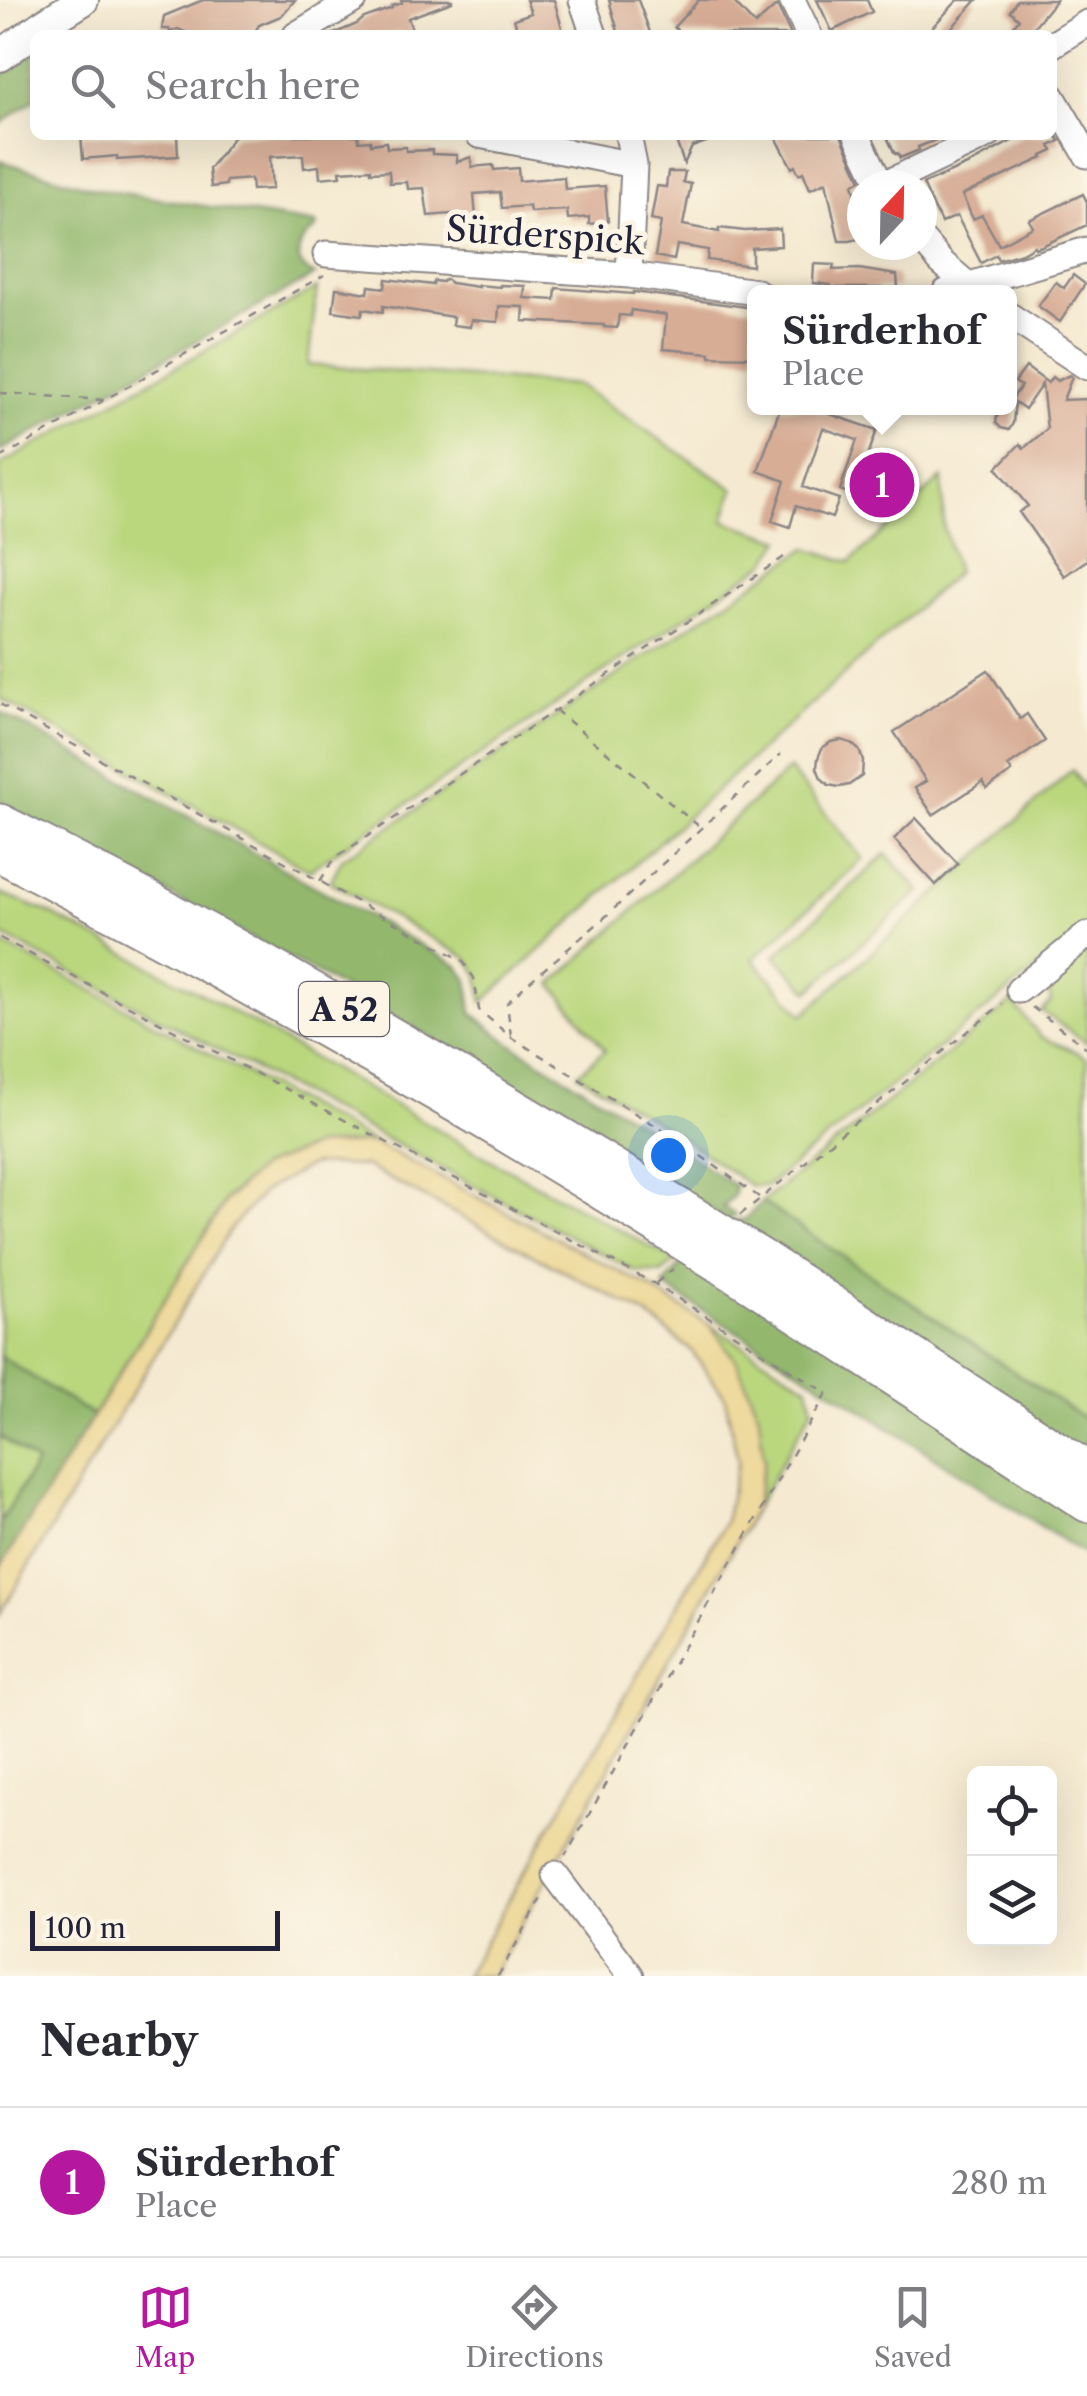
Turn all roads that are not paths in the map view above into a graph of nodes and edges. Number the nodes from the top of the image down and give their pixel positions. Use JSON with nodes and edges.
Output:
{"nodes":[{"id":1,"x":83,"y":0,"type":"edge"},
{"id":2,"x":354,"y":0,"type":"edge"},
{"id":3,"x":582,"y":0,"type":"edge"},
{"id":4,"x":792,"y":0,"type":"edge"},
{"id":5,"x":1087,"y":23,"type":"edge"},
{"id":6,"x":36,"y":30,"type":"edge"},
{"id":7,"x":304,"y":30,"type":"edge"},
{"id":8,"x":592,"y":30,"type":"edge"},
{"id":9,"x":807,"y":30,"type":"edge"},
{"id":10,"x":30,"y":34,"type":"edge"},
{"id":11,"x":1057,"y":41,"type":"edge"},
{"id":12,"x":0,"y":56,"type":"edge"},
{"id":13,"x":1057,"y":104,"type":"edge"},
{"id":14,"x":505,"y":140,"type":"edge"},
{"id":15,"x":629,"y":140,"type":"edge"},
{"id":16,"x":860,"y":140,"type":"edge"},
{"id":17,"x":977,"y":140,"type":"edge"},
{"id":18,"x":1087,"y":155,"type":"edge"},
{"id":19,"x":634,"y":165,"type":"junction"},
{"id":20,"x":874,"y":170,"type":"edge"},
{"id":21,"x":914,"y":170,"type":"edge"},
{"id":22,"x":1087,"y":250,"type":"edge"},
{"id":23,"x":326,"y":254,"type":"road end"},
{"id":24,"x":937,"y":257,"type":"edge"},
{"id":25,"x":629,"y":275,"type":"junction"},
{"id":26,"x":960,"y":285,"type":"edge"},
{"id":27,"x":979,"y":285,"type":"edge"},
{"id":28,"x":747,"y":291,"type":"edge"},
{"id":29,"x":1017,"y":321,"type":"edge"},
{"id":30,"x":1087,"y":367,"type":"edge"},
{"id":31,"x":0,"y":822,"type":"edge"},
{"id":32,"x":0,"y":854,"type":"edge"},
{"id":33,"x":0,"y":880,"type":"edge"},
{"id":34,"x":107,"y":911,"type":"junction"},
{"id":35,"x":1087,"y":935,"type":"edge"},
{"id":36,"x":1018,"y":990,"type":"road end"},
{"id":37,"x":671,"y":1218,"type":"junction"},
{"id":38,"x":756,"y":1270,"type":"junction"},
{"id":39,"x":1087,"y":1468,"type":"edge"},
{"id":40,"x":1087,"y":1504,"type":"edge"},
{"id":41,"x":555,"y":1875,"type":"road end"},
{"id":42,"x":631,"y":1976,"type":"edge"}],
"edges":[{"from":1,"to":6,"type":"main road"},
{"from":2,"to":7,"type":"street"},
{"from":3,"to":8,"type":"street"},
{"from":4,"to":9,"type":"street"},
{"from":5,"to":11,"type":"street"},
{"from":10,"to":12,"type":"main road"},
{"from":13,"to":18,"type":"street"},
{"from":14,"to":19,"type":"street"},
{"from":15,"to":19,"type":"street"},
{"from":16,"to":20,"type":"street"},
{"from":17,"to":21,"type":"street"},
{"from":19,"to":25,"type":"street"},
{"from":22,"to":27,"type":"street"},
{"from":23,"to":25,"type":"street","name":"Sürderspick"},
{"from":24,"to":26,"type":"street"},
{"from":25,"to":28,"type":"street","name":"Sürderspick"},
{"from":29,"to":30,"type":"street"},
{"from":31,"to":37,"type":"highway","number":"A 52"},
{"from":32,"to":34,"type":"highway","number":"A 52"},
{"from":33,"to":34,"type":"highway"},
{"from":34,"to":37,"type":"highway","number":"A 52"},
{"from":35,"to":36,"type":"street"},
{"from":37,"to":38,"type":"highway","number":"A 52","bridge":true},
{"from":38,"to":39,"type":"highway","number":"A 52"},
{"from":38,"to":40,"type":"highway","number":"A 52"},
{"from":41,"to":42,"type":"street"}]}
